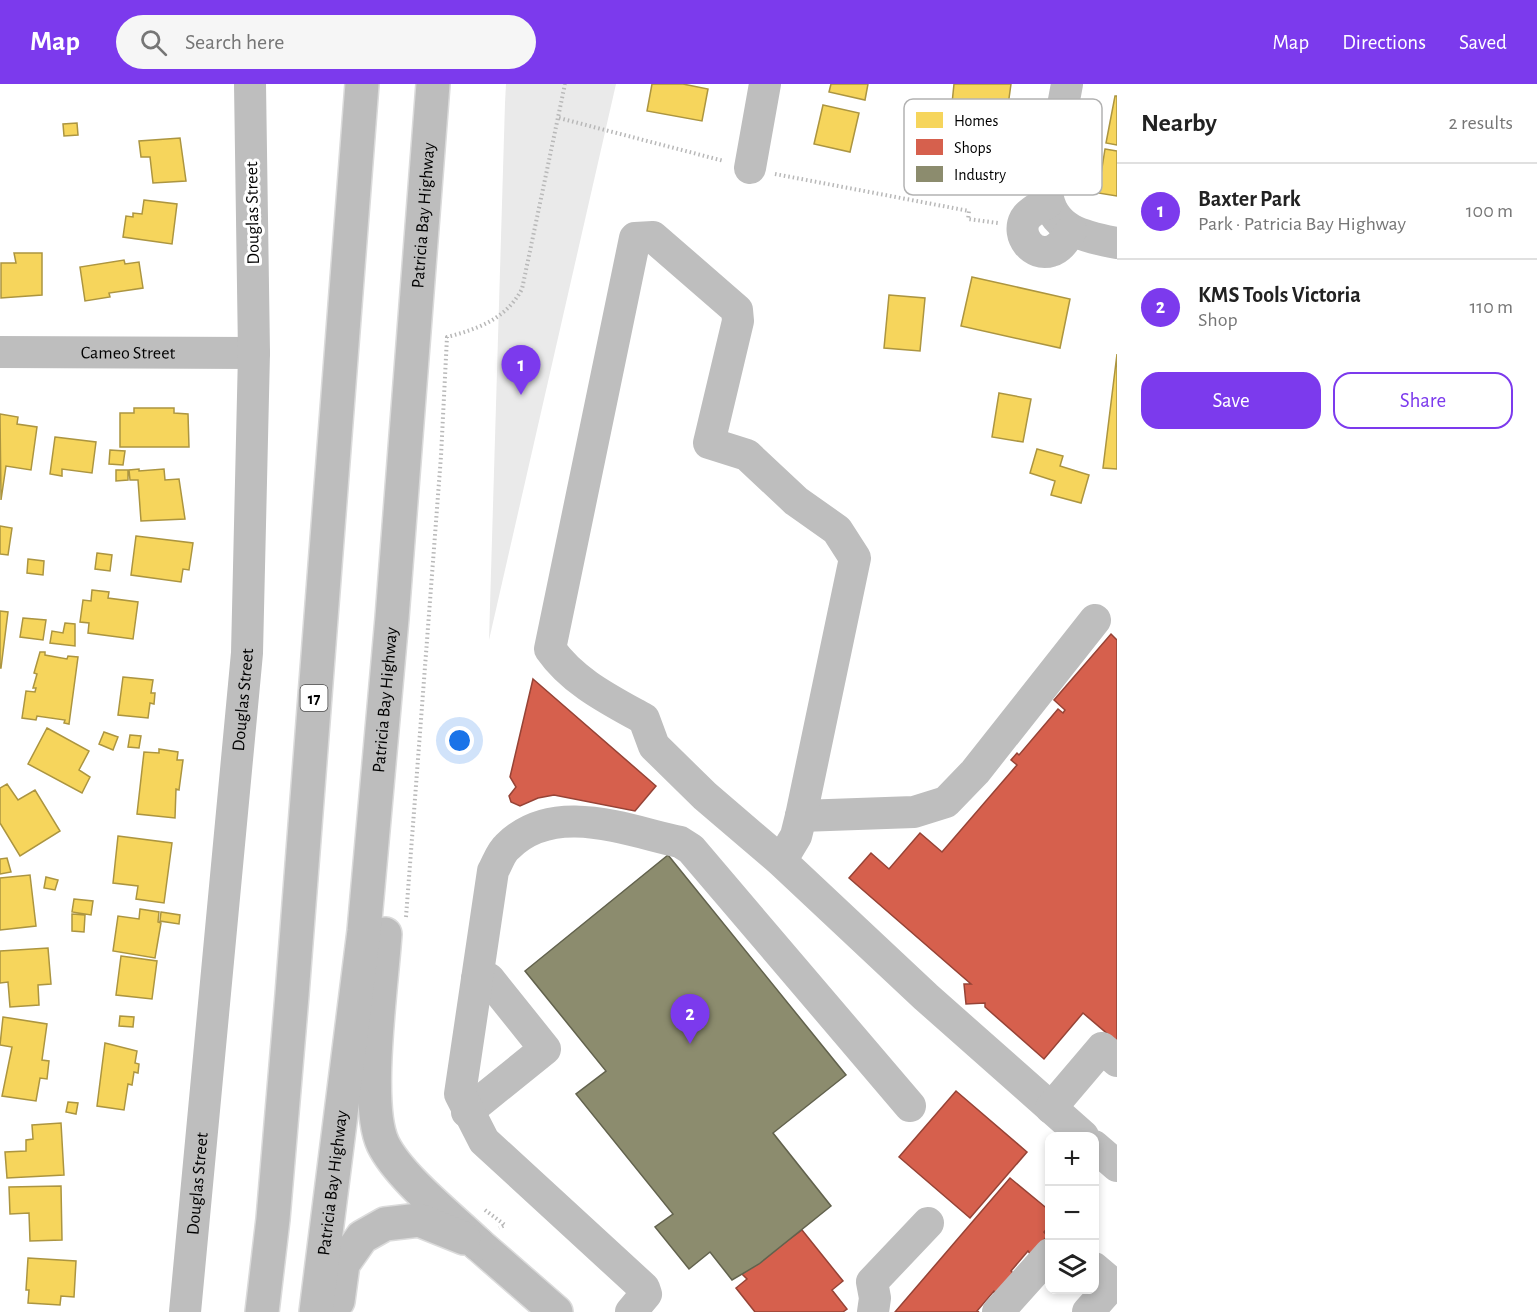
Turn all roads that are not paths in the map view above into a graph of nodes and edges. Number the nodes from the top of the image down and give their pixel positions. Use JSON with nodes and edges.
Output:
{"nodes":[{"id":1,"x":250,"y":84,"type":"edge"},
{"id":2,"x":362,"y":84,"type":"edge"},
{"id":3,"x":433,"y":84,"type":"edge"},
{"id":4,"x":765,"y":84,"type":"edge"},
{"id":5,"x":1067,"y":84,"type":"edge"},
{"id":6,"x":1064,"y":99,"type":"edge"},
{"id":7,"x":428,"y":154,"type":"junction"},
{"id":8,"x":750,"y":168,"type":"road end"},
{"id":9,"x":1049,"y":195,"type":"edge"},
{"id":10,"x":1060,"y":218,"type":"junction"},
{"id":11,"x":1117,"y":243,"type":"edge"},
{"id":12,"x":0,"y":352,"type":"edge"},
{"id":13,"x":254,"y":353,"type":"junction"},
{"id":14,"x":1095,"y":620,"type":"dead end"},
{"id":15,"x":801,"y":816,"type":"junction"},
{"id":16,"x":781,"y":861,"type":"junction"},
{"id":17,"x":477,"y":979,"type":"junction"},
{"id":18,"x":1117,"y":1061,"type":"edge"},
{"id":19,"x":910,"y":1106,"type":"dead end"},
{"id":20,"x":1051,"y":1107,"type":"junction"},
{"id":21,"x":467,"y":1112,"type":"junction"},
{"id":22,"x":1078,"y":1132,"type":"edge"},
{"id":23,"x":1099,"y":1150,"type":"edge"},
{"id":24,"x":1117,"y":1166,"type":"edge"},
{"id":25,"x":928,"y":1222,"type":"dead end"},
{"id":26,"x":478,"y":1244,"type":"junction"},
{"id":27,"x":1045,"y":1260,"type":"edge"},
{"id":28,"x":1099,"y":1272,"type":"edge"},
{"id":29,"x":185,"y":1312,"type":"edge"},
{"id":30,"x":262,"y":1312,"type":"edge"},
{"id":31,"x":316,"y":1312,"type":"edge"},
{"id":32,"x":336,"y":1312,"type":"edge"},
{"id":33,"x":556,"y":1312,"type":"edge"},
{"id":34,"x":631,"y":1312,"type":"edge"},
{"id":35,"x":873,"y":1312,"type":"edge"},
{"id":36,"x":998,"y":1312,"type":"edge"},
{"id":37,"x":1088,"y":1312,"type":"edge"}],
"edges":[{"from":1,"to":13,"type":"street","name":"Douglas Street"},
{"from":2,"to":30,"type":"main road","number":"17"},
{"from":3,"to":7,"type":"main road","name":"Patricia Bay Highway"},
{"from":4,"to":8,"type":"street"},
{"from":5,"to":6,"type":"street"},
{"from":7,"to":26,"type":"main road"},
{"from":7,"to":31,"type":"main road","name":"Patricia Bay Highway"},
{"from":9,"to":10,"type":"street"},
{"from":10,"to":10,"type":"street"},
{"from":10,"to":11,"type":"street"},
{"from":12,"to":13,"type":"street","name":"Cameo Street"},
{"from":13,"to":29,"type":"street","name":"Douglas Street"},
{"from":14,"to":15,"type":"street"},
{"from":15,"to":16,"type":"street"},
{"from":15,"to":16,"type":"street"},
{"from":16,"to":20,"type":"street"},
{"from":17,"to":19,"type":"street"},
{"from":17,"to":21,"type":"street"},
{"from":17,"to":21,"type":"street"},
{"from":18,"to":20,"type":"street"},
{"from":20,"to":22,"type":"street"},
{"from":21,"to":34,"type":"street"},
{"from":23,"to":24,"type":"street"},
{"from":25,"to":35,"type":"street"},
{"from":26,"to":32,"type":"main road"},
{"from":26,"to":33,"type":"main road"},
{"from":27,"to":36,"type":"street"},
{"from":28,"to":37,"type":"street"}]}
